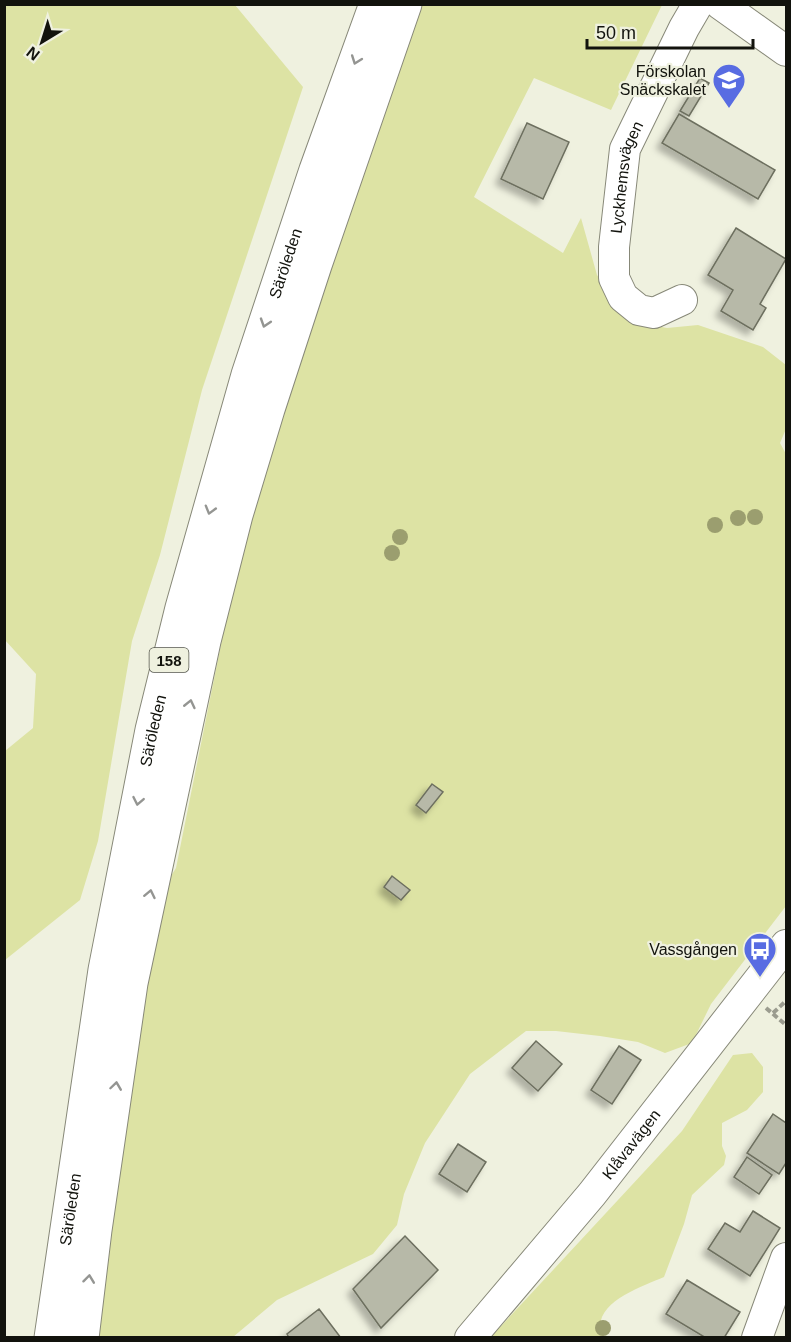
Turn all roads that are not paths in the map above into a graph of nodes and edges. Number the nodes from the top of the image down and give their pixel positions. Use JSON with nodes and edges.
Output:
{"nodes":[{"id":1,"x":376,"y":4,"type":"edge"},
{"id":2,"x":405,"y":4,"type":"edge"},
{"id":3,"x":698,"y":4,"type":"edge"},
{"id":4,"x":720,"y":4,"type":"edge"},
{"id":5,"x":756,"y":15,"type":"edge"},
{"id":6,"x":786,"y":51,"type":"edge"},
{"id":7,"x":682,"y":300,"type":"dead end"},
{"id":8,"x":786,"y":945,"type":"edge"},
{"id":9,"x":786,"y":1258,"type":"edge"},
{"id":10,"x":51,"y":1338,"type":"edge"},
{"id":11,"x":82,"y":1338,"type":"edge"},
{"id":12,"x":470,"y":1338,"type":"edge"},
{"id":13,"x":757,"y":1338,"type":"edge"}],
"edges":[{"from":1,"to":10,"type":"main road","name":"Säröleden","number":"158","one_way":true},
{"from":11,"to":2,"type":"main road","name":"Säröleden","number":"158","one_way":true},
{"from":3,"to":7,"type":"street","name":"Lyckhemsvägen"},
{"from":4,"to":5,"type":"street"},
{"from":5,"to":6,"type":"street"},
{"from":8,"to":12,"type":"street","name":"Klåvavägen"},
{"from":9,"to":13,"type":"street"}]}
